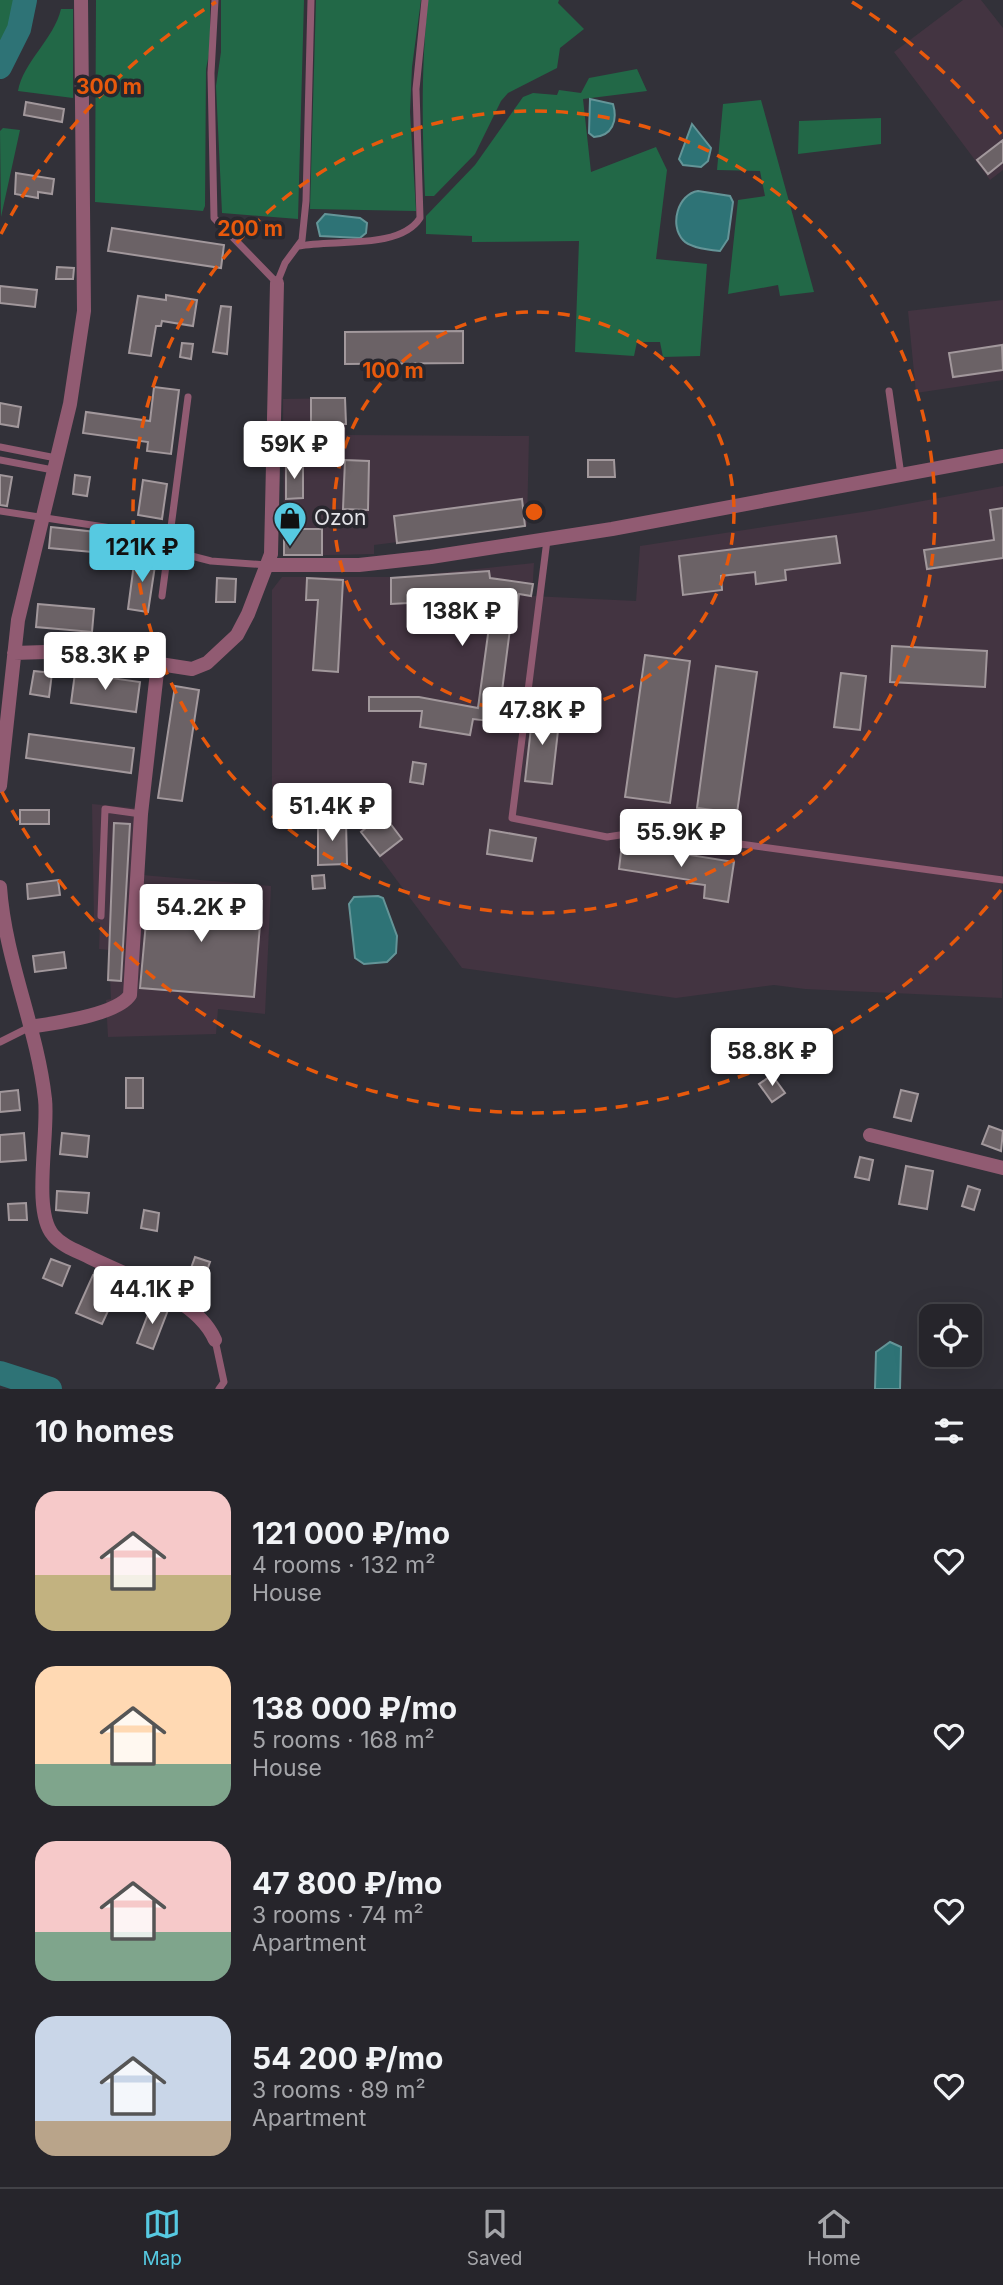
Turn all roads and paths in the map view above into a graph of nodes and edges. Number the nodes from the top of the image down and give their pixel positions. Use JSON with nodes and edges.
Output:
{"nodes":[{"id":1,"x":80,"y":0,"type":"edge"},
{"id":2,"x":215,"y":0,"type":"edge"},
{"id":3,"x":311,"y":0,"type":"edge"},
{"id":4,"x":425,"y":0,"type":"edge"},
{"id":5,"x":299,"y":246,"type":"junction"},
{"id":6,"x":277,"y":283,"type":"junction"},
{"id":7,"x":889,"y":391,"type":"dead end"},
{"id":8,"x":188,"y":397,"type":"dead end"},
{"id":9,"x":0,"y":447,"type":"edge"},
{"id":10,"x":1003,"y":456,"type":"edge"},
{"id":11,"x":0,"y":460,"type":"edge"},
{"id":12,"x":55,"y":464,"type":"junction"},
{"id":13,"x":901,"y":475,"type":"junction"},
{"id":14,"x":0,"y":511,"type":"edge"},
{"id":15,"x":41,"y":518,"type":"junction"},
{"id":16,"x":170,"y":537,"type":"junction"},
{"id":17,"x":547,"y":539,"type":"junction"},
{"id":18,"x":168,"y":550,"type":"junction"},
{"id":19,"x":267,"y":565,"type":"junction"},
{"id":20,"x":162,"y":596,"type":"dead end"},
{"id":21,"x":14,"y":653,"type":"junction"},
{"id":22,"x":158,"y":663,"type":"junction"},
{"id":23,"x":0,"y":786,"type":"edge"},
{"id":24,"x":141,"y":814,"type":"junction"},
{"id":25,"x":1003,"y":880,"type":"edge"},
{"id":26,"x":0,"y":887,"type":"edge"},
{"id":27,"x":101,"y":916,"type":"dead end"},
{"id":28,"x":30,"y":1027,"type":"junction"},
{"id":29,"x":0,"y":1042,"type":"edge"},
{"id":30,"x":870,"y":1135,"type":"dead end"},
{"id":31,"x":1003,"y":1168,"type":"edge"},
{"id":32,"x":215,"y":1340,"type":"joint"},
{"id":33,"x":219,"y":1389,"type":"edge"}],
"edges":[{"from":1,"to":12,"type":"street"},
{"from":2,"to":6,"type":"lane"},
{"from":3,"to":5,"type":"lane"},
{"from":4,"to":5,"type":"lane"},
{"from":5,"to":6,"type":"lane"},
{"from":6,"to":19,"type":"street"},
{"from":7,"to":13,"type":"lane"},
{"from":8,"to":16,"type":"lane"},
{"from":9,"to":12,"type":"lane"},
{"from":10,"to":13,"type":"street"},
{"from":11,"to":12,"type":"lane"},
{"from":12,"to":15,"type":"street"},
{"from":13,"to":17,"type":"street"},
{"from":14,"to":15,"type":"lane"},
{"from":15,"to":16,"type":"lane"},
{"from":15,"to":21,"type":"street"},
{"from":16,"to":18,"type":"lane"},
{"from":17,"to":19,"type":"street"},
{"from":17,"to":25,"type":"lane"},
{"from":18,"to":19,"type":"lane"},
{"from":18,"to":20,"type":"lane"},
{"from":19,"to":22,"type":"street"},
{"from":21,"to":22,"type":"street"},
{"from":21,"to":23,"type":"street"},
{"from":22,"to":24,"type":"street"},
{"from":24,"to":27,"type":"lane"},
{"from":24,"to":28,"type":"street"},
{"from":26,"to":28,"type":"street"},
{"from":28,"to":29,"type":"lane"},
{"from":28,"to":32,"type":"street"},
{"from":30,"to":31,"type":"street"},
{"from":32,"to":33,"type":"lane"}]}
